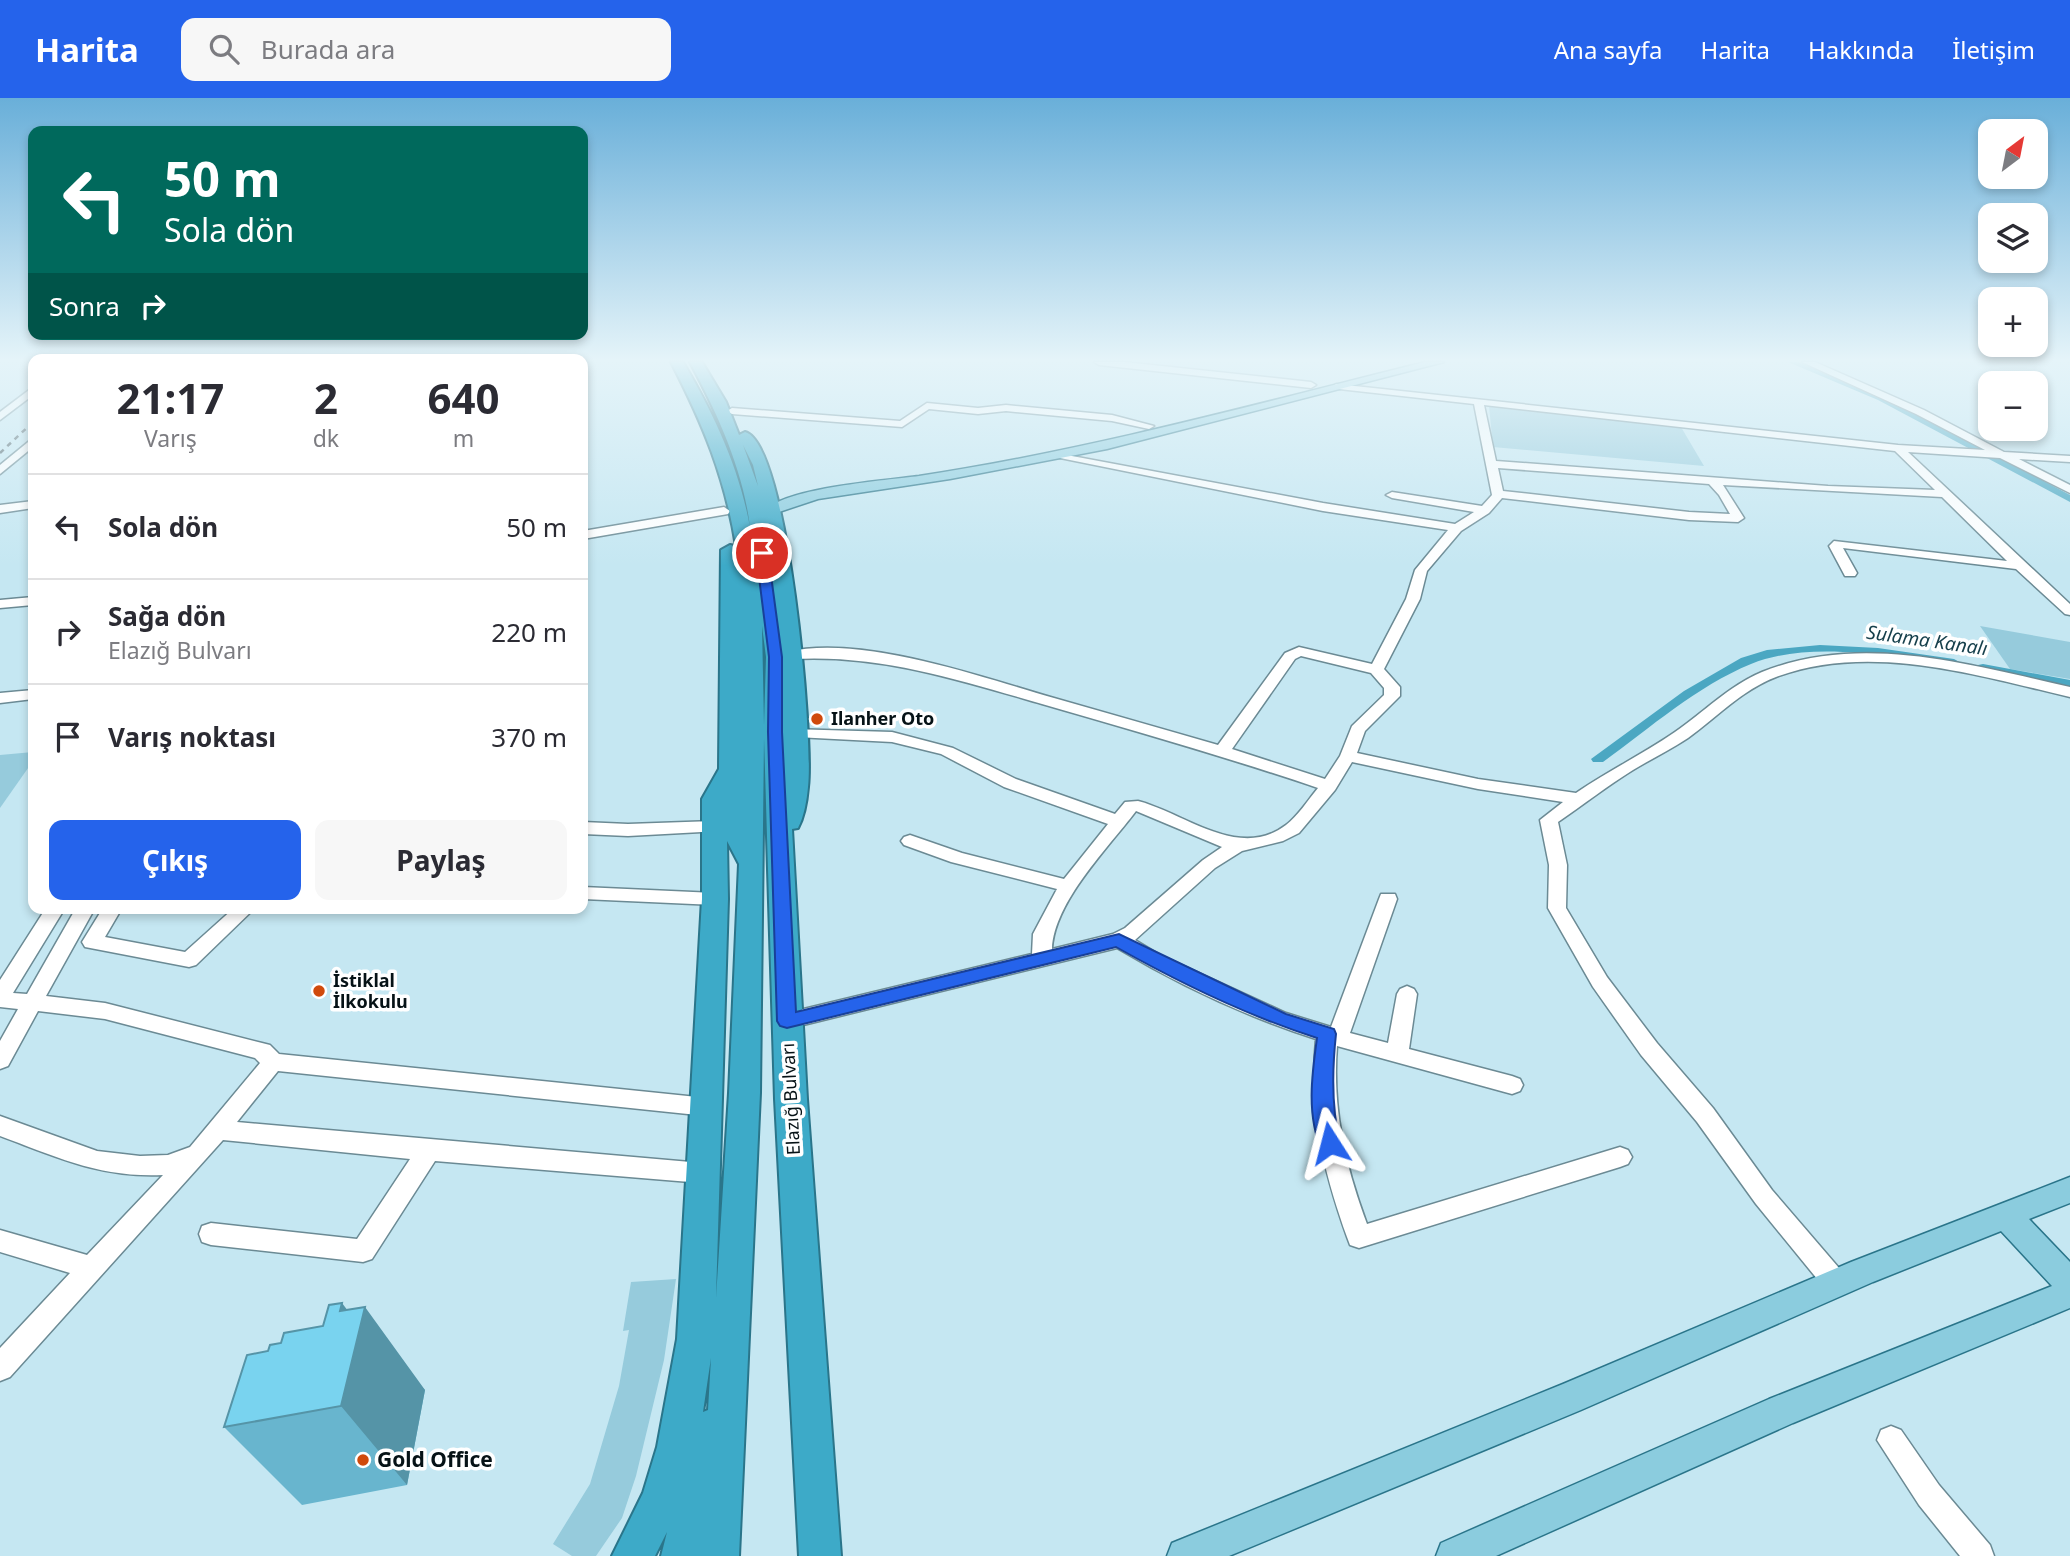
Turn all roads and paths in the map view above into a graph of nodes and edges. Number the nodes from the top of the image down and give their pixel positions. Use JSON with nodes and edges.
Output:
{"nodes":[{"id":1,"x":697,"y":430,"type":"edge"},
{"id":2,"x":713,"y":430,"type":"edge"},
{"id":3,"x":729,"y":430,"type":"edge"},
{"id":4,"x":742,"y":430,"type":"edge"},
{"id":5,"x":1131,"y":430,"type":"edge"},
{"id":6,"x":1161,"y":430,"type":"edge"},
{"id":7,"x":1484,"y":430,"type":"edge"},
{"id":8,"x":1738,"y":430,"type":"edge"},
{"id":9,"x":1952,"y":430,"type":"edge"},
{"id":10,"x":28,"y":446,"type":"edge"},
{"id":11,"x":1898,"y":448,"type":"junction"},
{"id":12,"x":1995,"y":454,"type":"junction"},
{"id":13,"x":1060,"y":455,"type":"junction"},
{"id":14,"x":2070,"y":459,"type":"edge"},
{"id":15,"x":28,"y":462,"type":"edge"},
{"id":16,"x":1492,"y":464,"type":"junction"},
{"id":17,"x":5,"y":467,"type":"edge"},
{"id":18,"x":1711,"y":479,"type":"junction"},
{"id":19,"x":2070,"y":490,"type":"edge"},
{"id":20,"x":1498,"y":494,"type":"junction"},
{"id":21,"x":1947,"y":494,"type":"junction"},
{"id":22,"x":1392,"y":495,"type":"dead end"},
{"id":23,"x":770,"y":500,"type":"junction"},
{"id":24,"x":28,"y":506,"type":"edge"},
{"id":25,"x":0,"y":509,"type":"edge"},
{"id":26,"x":1485,"y":510,"type":"junction"},
{"id":27,"x":724,"y":511,"type":"junction"},
{"id":28,"x":1457,"y":528,"type":"junction"},
{"id":29,"x":588,"y":534,"type":"edge"},
{"id":30,"x":2019,"y":566,"type":"junction"},
{"id":31,"x":1850,"y":573,"type":"dead end"},
{"id":32,"x":28,"y":601,"type":"edge"},
{"id":33,"x":0,"y":604,"type":"edge"},
{"id":34,"x":2070,"y":611,"type":"edge"},
{"id":35,"x":792,"y":655,"type":"junction"},
{"id":36,"x":1376,"y":670,"type":"junction"},
{"id":37,"x":2070,"y":692,"type":"edge"},
{"id":38,"x":28,"y":695,"type":"edge"},
{"id":39,"x":0,"y":698,"type":"edge"},
{"id":40,"x":796,"y":732,"type":"junction"},
{"id":41,"x":1223,"y":750,"type":"junction"},
{"id":42,"x":1348,"y":756,"type":"junction"},
{"id":43,"x":731,"y":768,"type":"junction"},
{"id":44,"x":1329,"y":786,"type":"junction"},
{"id":45,"x":1579,"y":799,"type":"junction"},
{"id":46,"x":1118,"y":821,"type":"junction"},
{"id":47,"x":715,"y":827,"type":"junction"},
{"id":48,"x":588,"y":828,"type":"edge"},
{"id":49,"x":910,"y":841,"type":"dead end"},
{"id":50,"x":1236,"y":846,"type":"junction"},
{"id":51,"x":782,"y":854,"type":"junction"},
{"id":52,"x":751,"y":866,"type":"junction"},
{"id":53,"x":1068,"y":886,"type":"junction"},
{"id":54,"x":588,"y":893,"type":"edge"},
{"id":55,"x":1388,"y":899,"type":"dead end"},
{"id":56,"x":715,"y":900,"type":"junction"},
{"id":57,"x":52,"y":914,"type":"edge"},
{"id":58,"x":83,"y":914,"type":"edge"},
{"id":59,"x":109,"y":914,"type":"edge"},
{"id":60,"x":240,"y":914,"type":"edge"},
{"id":61,"x":1119,"y":940,"type":"junction"},
{"id":62,"x":1042,"y":959,"type":"junction"},
{"id":63,"x":1407,"y":994,"type":"dead end"},
{"id":64,"x":0,"y":998,"type":"edge"},
{"id":65,"x":34,"y":1003,"type":"junction"},
{"id":66,"x":787,"y":1021,"type":"junction"},
{"id":67,"x":1332,"y":1036,"type":"junction"},
{"id":68,"x":1397,"y":1054,"type":"junction"},
{"id":69,"x":0,"y":1060,"type":"edge"},
{"id":70,"x":273,"y":1062,"type":"junction"},
{"id":71,"x":1512,"y":1085,"type":"dead end"},
{"id":72,"x":707,"y":1107,"type":"junction"},
{"id":73,"x":0,"y":1126,"type":"edge"},
{"id":74,"x":219,"y":1130,"type":"junction"},
{"id":75,"x":428,"y":1151,"type":"junction"},
{"id":76,"x":198,"y":1154,"type":"junction"},
{"id":77,"x":1620,"y":1157,"type":"dead end"},
{"id":78,"x":702,"y":1173,"type":"junction"},
{"id":79,"x":2070,"y":1190,"type":"edge"},
{"id":80,"x":2005,"y":1215,"type":"junction"},
{"id":81,"x":211,"y":1234,"type":"dead end"},
{"id":82,"x":0,"y":1241,"type":"edge"},
{"id":83,"x":91,"y":1268,"type":"junction"},
{"id":84,"x":1836,"y":1283,"type":"junction"},
{"id":85,"x":2070,"y":1283,"type":"edge"},
{"id":86,"x":2070,"y":1293,"type":"edge"},
{"id":87,"x":730,"y":1365,"type":"junction"},
{"id":88,"x":0,"y":1368,"type":"edge"},
{"id":89,"x":1891,"y":1440,"type":"dead end"},
{"id":90,"x":633,"y":1556,"type":"edge"},
{"id":91,"x":681,"y":1556,"type":"edge"},
{"id":92,"x":718,"y":1556,"type":"edge"},
{"id":93,"x":820,"y":1556,"type":"edge"},
{"id":94,"x":1185,"y":1556,"type":"edge"},
{"id":95,"x":1454,"y":1556,"type":"edge"},
{"id":96,"x":1979,"y":1556,"type":"edge"}],
"edges":[{"from":1,"to":27,"type":"highway"},
{"from":2,"to":52,"type":"highway"},
{"from":3,"to":51,"type":"highway","name":"Elazığ Bulvarı"},
{"from":4,"to":23,"type":"highway"},
{"from":5,"to":23,"type":"main road"},
{"from":6,"to":13,"type":"main road"},
{"from":7,"to":16,"type":"street"},
{"from":8,"to":11,"type":"street"},
{"from":9,"to":12,"type":"street"},
{"from":10,"to":17,"type":"street"},
{"from":11,"to":12,"type":"street"},
{"from":11,"to":21,"type":"street"},
{"from":12,"to":14,"type":"street"},
{"from":12,"to":19,"type":"street"},
{"from":13,"to":23,"type":"main road"},
{"from":13,"to":28,"type":"street"},
{"from":15,"to":17,"type":"street"},
{"from":16,"to":18,"type":"street"},
{"from":16,"to":20,"type":"street"},
{"from":18,"to":20,"type":"street"},
{"from":18,"to":21,"type":"street"},
{"from":20,"to":26,"type":"street"},
{"from":21,"to":30,"type":"street"},
{"from":22,"to":26,"type":"street"},
{"from":23,"to":35,"type":"highway"},
{"from":24,"to":25,"type":"street"},
{"from":26,"to":28,"type":"street"},
{"from":27,"to":29,"type":"street"},
{"from":27,"to":43,"type":"highway"},
{"from":28,"to":36,"type":"street"},
{"from":30,"to":31,"type":"street"},
{"from":30,"to":34,"type":"street"},
{"from":32,"to":33,"type":"street"},
{"from":35,"to":40,"type":"highway"},
{"from":35,"to":41,"type":"street"},
{"from":36,"to":41,"type":"street"},
{"from":36,"to":42,"type":"street"},
{"from":37,"to":45,"type":"street"},
{"from":38,"to":39,"type":"street"},
{"from":40,"to":46,"type":"street"},
{"from":40,"to":51,"type":"highway"},
{"from":41,"to":44,"type":"street"},
{"from":42,"to":44,"type":"street"},
{"from":42,"to":45,"type":"street"},
{"from":43,"to":47,"type":"highway"},
{"from":43,"to":52,"type":"highway"},
{"from":44,"to":50,"type":"street"},
{"from":45,"to":84,"type":"street"},
{"from":46,"to":50,"type":"street"},
{"from":46,"to":53,"type":"street"},
{"from":47,"to":48,"type":"street"},
{"from":47,"to":56,"type":"highway"},
{"from":49,"to":53,"type":"street"},
{"from":50,"to":61,"type":"street"},
{"from":51,"to":66,"type":"highway","name":"Elazığ Bulvarı"},
{"from":52,"to":87,"type":"highway"},
{"from":53,"to":62,"type":"street"},
{"from":54,"to":56,"type":"street"},
{"from":55,"to":67,"type":"street"},
{"from":56,"to":72,"type":"highway"},
{"from":57,"to":64,"type":"street"},
{"from":58,"to":65,"type":"street"},
{"from":59,"to":60,"type":"street"},
{"from":61,"to":62,"type":"street"},
{"from":61,"to":67,"type":"street"},
{"from":62,"to":66,"type":"street"},
{"from":63,"to":68,"type":"street"},
{"from":64,"to":65,"type":"street"},
{"from":65,"to":69,"type":"street"},
{"from":65,"to":70,"type":"street"},
{"from":66,"to":93,"type":"highway","name":"Elazığ Bulvarı"},
{"from":67,"to":68,"type":"street"},
{"from":67,"to":77,"type":"street"},
{"from":68,"to":71,"type":"street"},
{"from":70,"to":72,"type":"street"},
{"from":70,"to":74,"type":"street"},
{"from":72,"to":78,"type":"highway"},
{"from":73,"to":76,"type":"street"},
{"from":74,"to":75,"type":"street"},
{"from":74,"to":76,"type":"street"},
{"from":75,"to":78,"type":"street"},
{"from":75,"to":81,"type":"street"},
{"from":76,"to":83,"type":"street"},
{"from":78,"to":90,"type":"highway"},
{"from":79,"to":80,"type":"main road"},
{"from":80,"to":84,"type":"main road"},
{"from":80,"to":85,"type":"main road"},
{"from":82,"to":83,"type":"street"},
{"from":83,"to":88,"type":"street"},
{"from":84,"to":94,"type":"main road"},
{"from":86,"to":95,"type":"main road"},
{"from":87,"to":91,"type":"highway"},
{"from":87,"to":92,"type":"highway"},
{"from":89,"to":96,"type":"street"}]}
